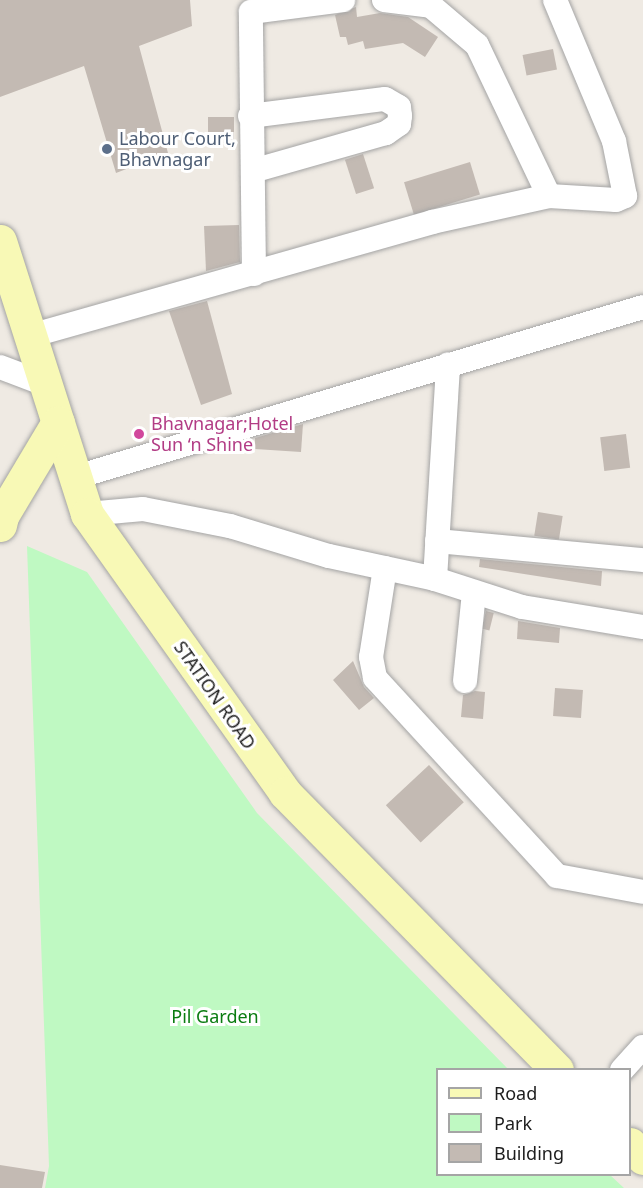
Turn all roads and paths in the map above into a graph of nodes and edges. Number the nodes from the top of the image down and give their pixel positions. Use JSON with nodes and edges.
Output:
{"nodes":[{"id":1,"x":344,"y":0,"type":"edge"},
{"id":2,"x":384,"y":0,"type":"edge"},
{"id":3,"x":555,"y":0,"type":"edge"},
{"id":4,"x":250,"y":116,"type":"junction"},
{"id":5,"x":253,"y":171,"type":"junction"},
{"id":6,"x":549,"y":196,"type":"junction"},
{"id":7,"x":616,"y":201,"type":"junction"},
{"id":8,"x":643,"y":206,"type":"edge"},
{"id":9,"x":0,"y":241,"type":"edge"},
{"id":10,"x":254,"y":274,"type":"junction"},
{"id":11,"x":643,"y":307,"type":"edge"},
{"id":12,"x":30,"y":336,"type":"junction"},
{"id":13,"x":448,"y":364,"type":"junction"},
{"id":14,"x":0,"y":367,"type":"edge"},
{"id":15,"x":45,"y":384,"type":"junction"},
{"id":16,"x":58,"y":422,"type":"junction"},
{"id":17,"x":73,"y":478,"type":"junction"},
{"id":18,"x":87,"y":514,"type":"junction"},
{"id":19,"x":1,"y":519,"type":"edge"},
{"id":20,"x":437,"y":541,"type":"junction"},
{"id":21,"x":643,"y":560,"type":"edge"},
{"id":22,"x":385,"y":568,"type":"junction"},
{"id":23,"x":435,"y":579,"type":"junction"},
{"id":24,"x":474,"y":591,"type":"junction"},
{"id":25,"x":643,"y":627,"type":"edge"},
{"id":26,"x":465,"y":681,"type":"dead end"},
{"id":27,"x":643,"y":892,"type":"edge"},
{"id":28,"x":643,"y":1047,"type":"edge"},
{"id":29,"x":555,"y":1068,"type":"edge"},
{"id":30,"x":624,"y":1068,"type":"edge"},
{"id":31,"x":631,"y":1145,"type":"edge"},
{"id":32,"x":643,"y":1158,"type":"edge"}],
"edges":[{"from":1,"to":4,"type":"street"},
{"from":2,"to":6,"type":"street"},
{"from":3,"to":7,"type":"street"},
{"from":4,"to":5,"type":"street"},
{"from":4,"to":5,"type":"street"},
{"from":5,"to":10,"type":"street"},
{"from":6,"to":7,"type":"street"},
{"from":6,"to":10,"type":"street"},
{"from":7,"to":8,"type":"street"},
{"from":9,"to":12,"type":"main road","name":"STATION ROAD"},
{"from":10,"to":12,"type":"street"},
{"from":11,"to":13,"type":"street"},
{"from":12,"to":15,"type":"main road","name":"STATION ROAD"},
{"from":13,"to":17,"type":"street"},
{"from":13,"to":20,"type":"street"},
{"from":14,"to":15,"type":"street"},
{"from":15,"to":16,"type":"main road","name":"STATION ROAD"},
{"from":16,"to":17,"type":"main road","name":"STATION ROAD"},
{"from":16,"to":19,"type":"main road"},
{"from":17,"to":18,"type":"main road","name":"STATION ROAD"},
{"from":18,"to":22,"type":"street"},
{"from":18,"to":29,"type":"main road","name":"STATION ROAD"},
{"from":20,"to":21,"type":"street"},
{"from":20,"to":23,"type":"street"},
{"from":22,"to":23,"type":"street"},
{"from":22,"to":27,"type":"street"},
{"from":23,"to":24,"type":"street"},
{"from":24,"to":25,"type":"street"},
{"from":24,"to":26,"type":"street"},
{"from":28,"to":30,"type":"street"},
{"from":31,"to":32,"type":"main road"}]}
